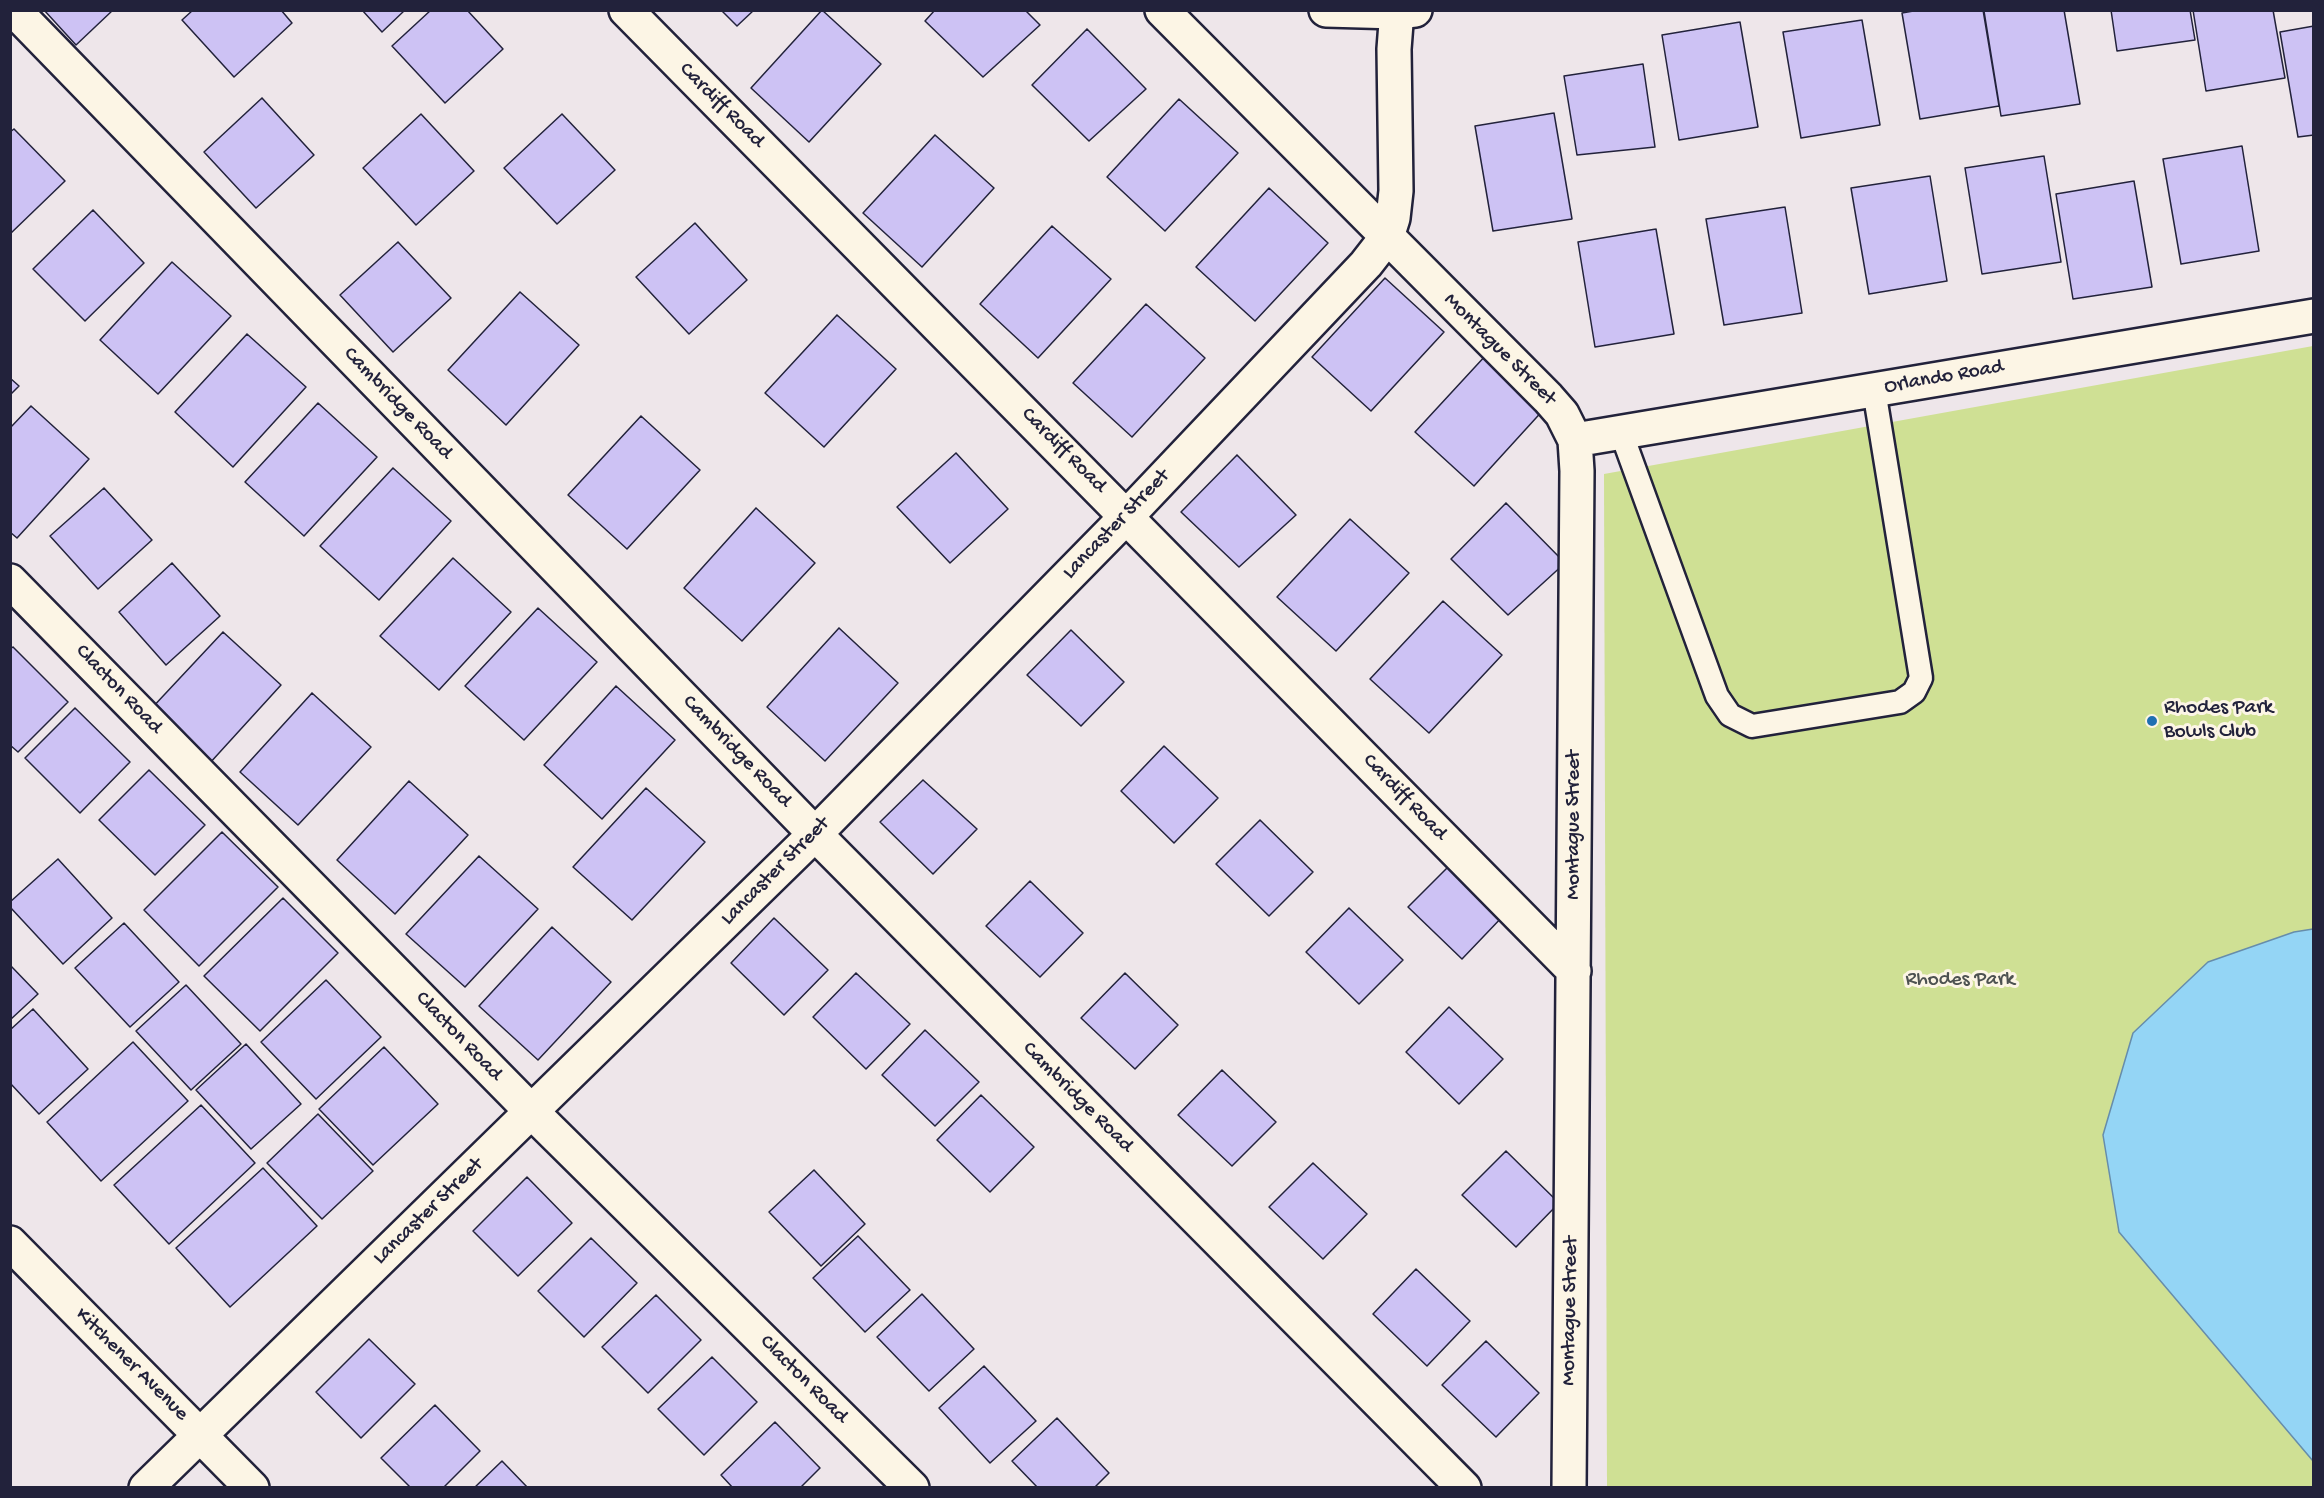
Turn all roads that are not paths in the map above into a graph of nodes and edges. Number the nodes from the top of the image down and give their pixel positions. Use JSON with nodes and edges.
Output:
{"nodes":[{"id":1,"x":14,"y":10,"type":"edge"},
{"id":2,"x":626,"y":10,"type":"edge"},
{"id":3,"x":1162,"y":10,"type":"edge"},
{"id":4,"x":1326,"y":10,"type":"edge"},
{"id":5,"x":1403,"y":11,"type":"edge"},
{"id":6,"x":1387,"y":237,"type":"junction"},
{"id":7,"x":2313,"y":316,"type":"edge"},
{"id":8,"x":1874,"y":390,"type":"junction"},
{"id":9,"x":1621,"y":432,"type":"junction"},
{"id":10,"x":1575,"y":440,"type":"junction"},
{"id":11,"x":1127,"y":516,"type":"junction"},
{"id":12,"x":10,"y":581,"type":"edge"},
{"id":13,"x":815,"y":834,"type":"junction"},
{"id":14,"x":1574,"y":971,"type":"junction"},
{"id":15,"x":532,"y":1112,"type":"junction"},
{"id":16,"x":10,"y":1243,"type":"edge"},
{"id":17,"x":200,"y":1433,"type":"junction"},
{"id":18,"x":146,"y":1488,"type":"edge"},
{"id":19,"x":252,"y":1488,"type":"edge"},
{"id":20,"x":912,"y":1488,"type":"edge"},
{"id":21,"x":1464,"y":1488,"type":"edge"},
{"id":22,"x":1569,"y":1488,"type":"edge"}],
"edges":[{"from":1,"to":13,"type":"street","name":"Cambridge Road"},
{"from":2,"to":11,"type":"street","name":"Cardiff Road"},
{"from":3,"to":6,"type":"street","name":"Montague Street"},
{"from":4,"to":5,"type":"street"},
{"from":5,"to":6,"type":"street"},
{"from":6,"to":10,"type":"street","name":"Montague Street"},
{"from":6,"to":11,"type":"street","name":"Lancaster Street"},
{"from":7,"to":8,"type":"street","name":"Orlando Road"},
{"from":8,"to":9,"type":"street","name":"Orlando Road"},
{"from":8,"to":9,"type":"lane"},
{"from":9,"to":10,"type":"street","name":"Orlando Road"},
{"from":10,"to":14,"type":"street","name":"Montague Street"},
{"from":11,"to":13,"type":"street","name":"Lancaster Street"},
{"from":11,"to":14,"type":"street","name":"Cardiff Road"},
{"from":12,"to":15,"type":"street","name":"Clacton Road"},
{"from":13,"to":15,"type":"street","name":"Lancaster Street"},
{"from":13,"to":21,"type":"street","name":"Cambridge Road"},
{"from":14,"to":22,"type":"street","name":"Montague Street"},
{"from":15,"to":17,"type":"street","name":"Lancaster Street"},
{"from":15,"to":20,"type":"street","name":"Clacton Road"},
{"from":16,"to":17,"type":"street","name":"Kitchener Avenue"},
{"from":17,"to":18,"type":"street","name":"Lancaster Street"},
{"from":17,"to":19,"type":"street","name":"Kitchener Avenue"}]}
